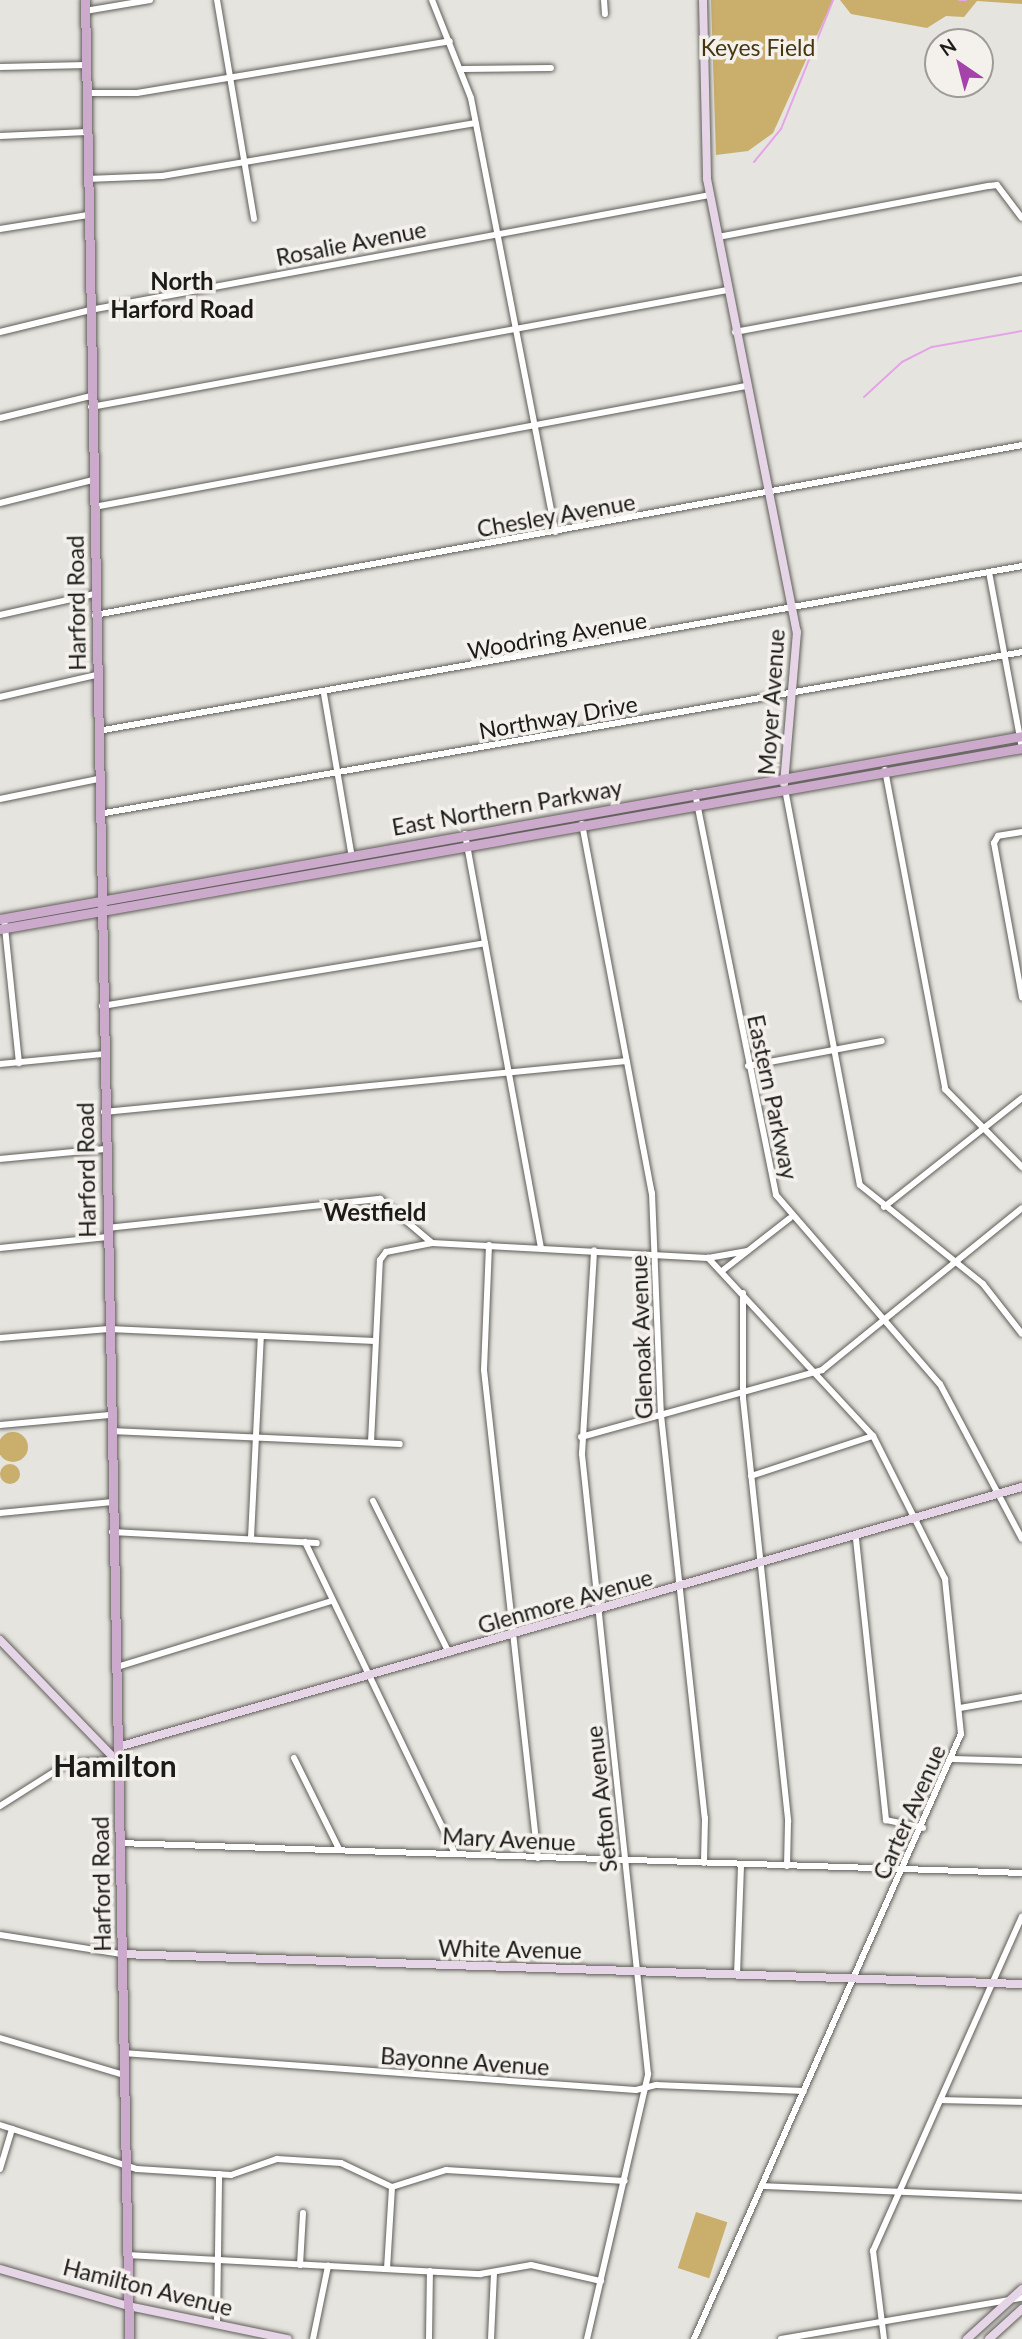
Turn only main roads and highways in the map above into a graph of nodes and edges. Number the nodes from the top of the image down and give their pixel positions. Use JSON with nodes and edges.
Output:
{"nodes":[{"id":1,"x":85,"y":0,"type":"edge"},
{"id":2,"x":1021,"y":736,"type":"edge"},
{"id":3,"x":1022,"y":748,"type":"edge"},
{"id":4,"x":352,"y":859,"type":"junction"},
{"id":5,"x":101,"y":902,"type":"junction"},
{"id":6,"x":2,"y":923,"type":"edge"},
{"id":7,"x":129,"y":2339,"type":"edge"}],
"edges":[{"from":1,"to":5,"type":"main road","name":"Harford Road"},
{"from":2,"to":4,"type":"main road","name":"East Northern Parkway"},
{"from":3,"to":4,"type":"main road","name":"East Northern Parkway"},
{"from":4,"to":5,"type":"main road","name":"East Northern Parkway"},
{"from":5,"to":6,"type":"main road","name":"East Northern Parkway"},
{"from":5,"to":7,"type":"main road","name":"Harford Road"}]}
